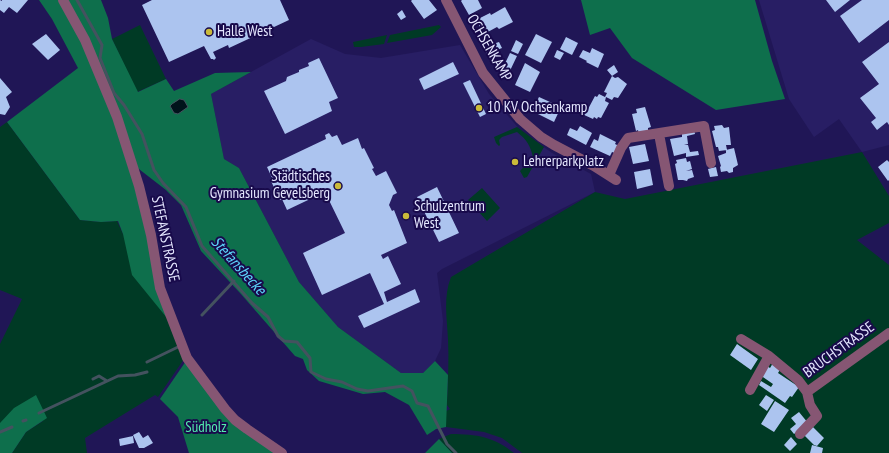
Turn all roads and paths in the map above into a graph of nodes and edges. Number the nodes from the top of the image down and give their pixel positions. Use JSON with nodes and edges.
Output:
{"nodes":[{"id":1,"x":63,"y":0,"type":"edge"},
{"id":2,"x":446,"y":0,"type":"edge"},
{"id":3,"x":659,"y":134,"type":"junction"},
{"id":4,"x":711,"y":163,"type":"dead end"},
{"id":5,"x":669,"y":186,"type":"dead end"},
{"id":6,"x":889,"y":333,"type":"edge"},
{"id":7,"x":741,"y":339,"type":"dead end"},
{"id":8,"x":769,"y":356,"type":"junction"},
{"id":9,"x":750,"y":390,"type":"dead end"},
{"id":10,"x":807,"y":392,"type":"junction"},
{"id":11,"x":800,"y":434,"type":"dead end"},
{"id":12,"x":282,"y":453,"type":"edge"}],
"edges":[{"from":1,"to":12,"type":"street","name":"STEFANSTRASSE"},
{"from":2,"to":3,"type":"street","name":"OCHSENKAMP"},
{"from":3,"to":4,"type":"street","name":"OCHSENKAMP"},
{"from":3,"to":5,"type":"street"},
{"from":6,"to":10,"type":"street","name":"BRUCHSTRASSE"},
{"from":7,"to":8,"type":"street","name":"BRUCHSTRASSE"},
{"from":8,"to":9,"type":"street"},
{"from":8,"to":10,"type":"street","name":"BRUCHSTRASSE"},
{"from":10,"to":11,"type":"street","name":"BRUCHSTRASSE"}]}
